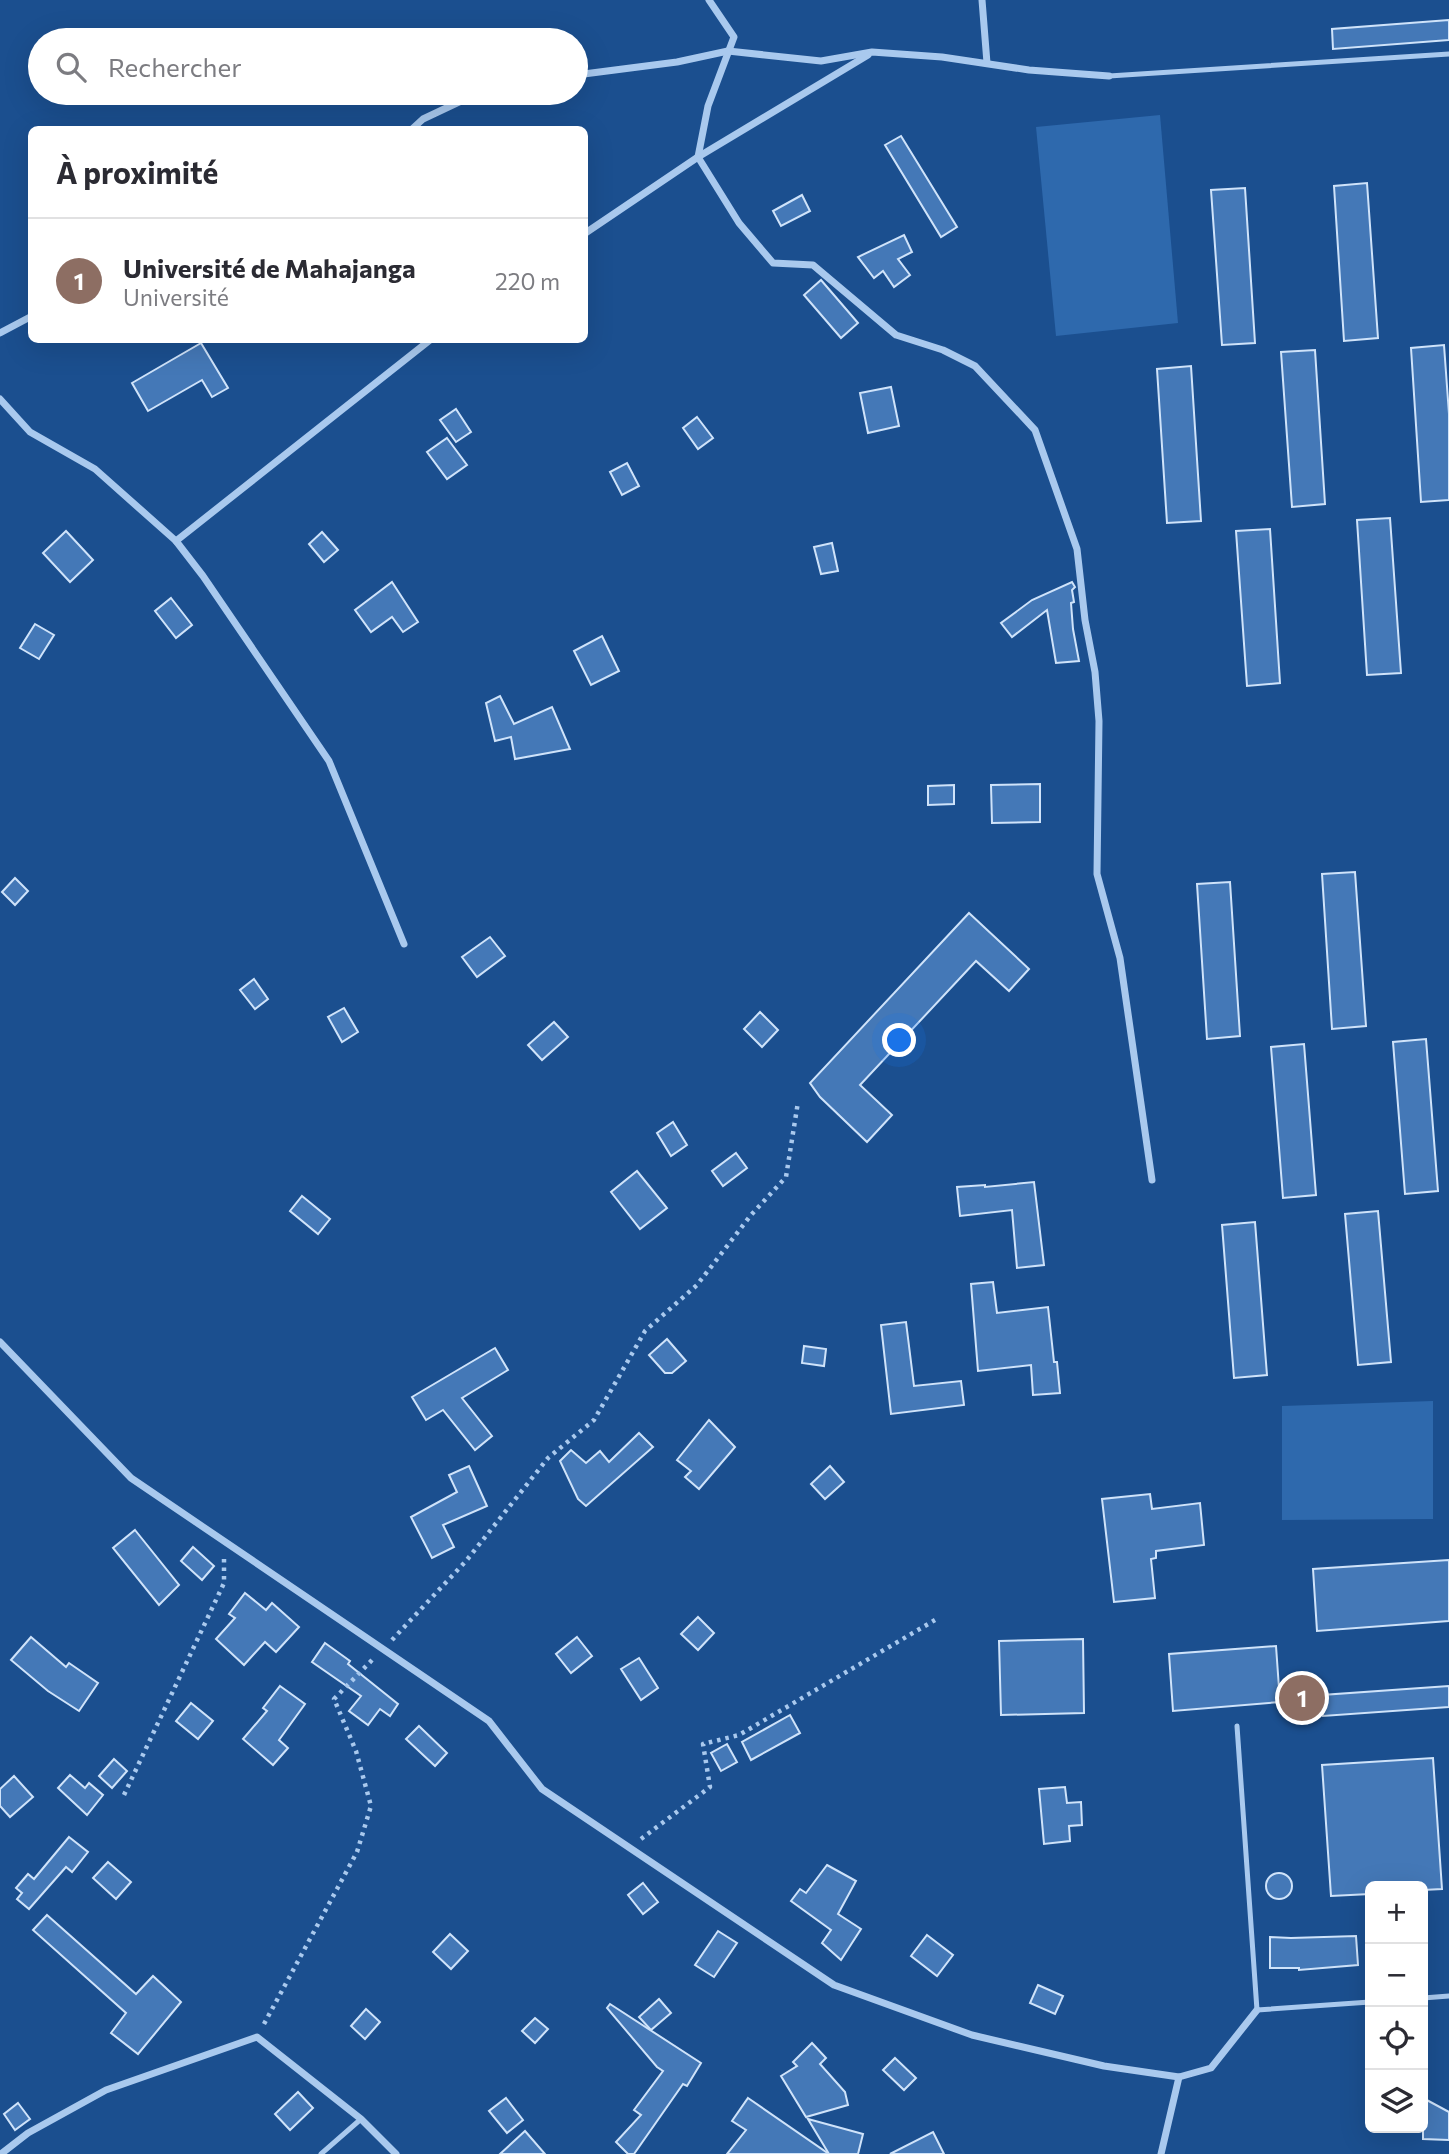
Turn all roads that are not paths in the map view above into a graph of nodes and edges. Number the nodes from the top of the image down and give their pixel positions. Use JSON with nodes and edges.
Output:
{"nodes":[{"id":1,"x":709,"y":0,"type":"edge"},
{"id":2,"x":982,"y":0,"type":"edge"},
{"id":3,"x":728,"y":51,"type":"junction"},
{"id":4,"x":872,"y":52,"type":"junction"},
{"id":5,"x":1449,"y":54,"type":"edge"},
{"id":6,"x":987,"y":63,"type":"junction"},
{"id":7,"x":588,"y":73,"type":"edge"},
{"id":8,"x":1109,"y":76,"type":"joint"},
{"id":9,"x":453,"y":105,"type":"edge"},
{"id":10,"x":415,"y":126,"type":"edge"},
{"id":11,"x":698,"y":157,"type":"junction"},
{"id":12,"x":588,"y":231,"type":"edge"},
{"id":13,"x":28,"y":318,"type":"edge"},
{"id":14,"x":0,"y":333,"type":"edge"},
{"id":15,"x":426,"y":343,"type":"edge"},
{"id":16,"x":0,"y":399,"type":"edge"},
{"id":17,"x":176,"y":541,"type":"junction"},
{"id":18,"x":404,"y":944,"type":"dead end"},
{"id":19,"x":1152,"y":1180,"type":"dead end"},
{"id":20,"x":0,"y":1342,"type":"edge"},
{"id":21,"x":1237,"y":1726,"type":"dead end"},
{"id":22,"x":1449,"y":1996,"type":"edge"},
{"id":23,"x":1428,"y":1998,"type":"edge"},
{"id":24,"x":1365,"y":2002,"type":"edge"},
{"id":25,"x":1257,"y":2010,"type":"junction"},
{"id":26,"x":1179,"y":2077,"type":"junction"},
{"id":27,"x":361,"y":2119,"type":"junction"},
{"id":28,"x":1,"y":2154,"type":"edge"},
{"id":29,"x":321,"y":2154,"type":"edge"},
{"id":30,"x":396,"y":2154,"type":"edge"},
{"id":31,"x":1161,"y":2154,"type":"edge"}],
"edges":[{"from":1,"to":3,"type":"street"},
{"from":2,"to":6,"type":"street"},
{"from":3,"to":4,"type":"street"},
{"from":3,"to":7,"type":"street"},
{"from":3,"to":11,"type":"street"},
{"from":4,"to":6,"type":"street"},
{"from":4,"to":11,"type":"street"},
{"from":5,"to":8,"type":"lane"},
{"from":6,"to":8,"type":"street"},
{"from":9,"to":10,"type":"street"},
{"from":11,"to":12,"type":"street"},
{"from":11,"to":19,"type":"street"},
{"from":13,"to":14,"type":"street"},
{"from":15,"to":17,"type":"street"},
{"from":16,"to":17,"type":"street"},
{"from":17,"to":18,"type":"street"},
{"from":20,"to":26,"type":"street"},
{"from":21,"to":25,"type":"lane"},
{"from":22,"to":23,"type":"lane"},
{"from":24,"to":25,"type":"lane"},
{"from":25,"to":26,"type":"street"},
{"from":26,"to":31,"type":"street"},
{"from":27,"to":28,"type":"street"},
{"from":27,"to":29,"type":"lane"},
{"from":27,"to":30,"type":"street"}]}
